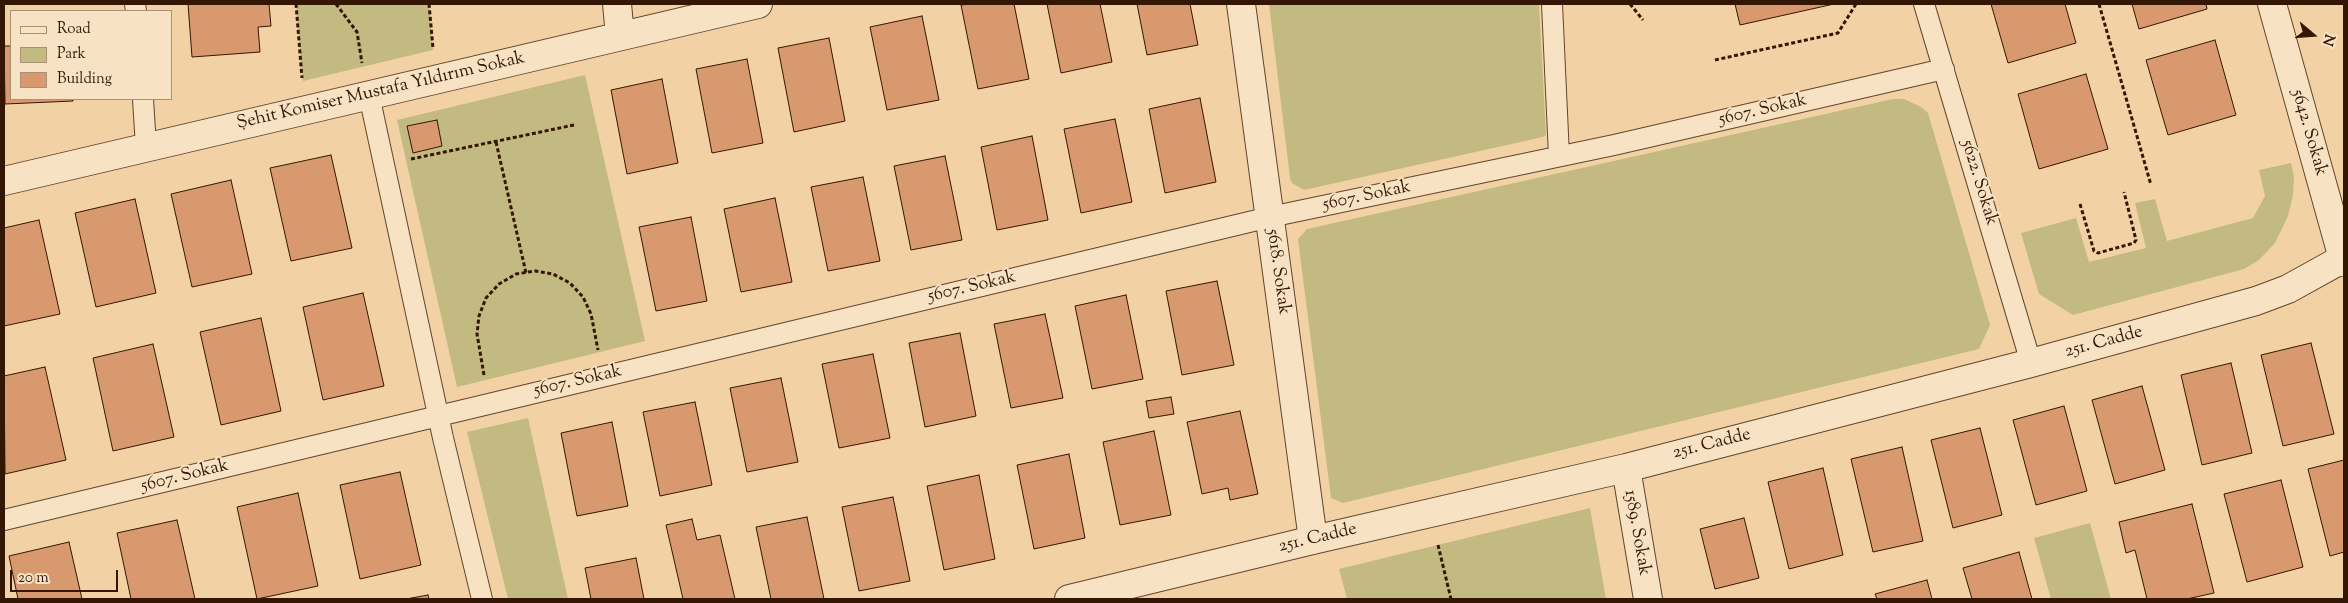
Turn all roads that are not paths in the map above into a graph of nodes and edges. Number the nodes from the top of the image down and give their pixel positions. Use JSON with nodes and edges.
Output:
{"nodes":[{"id":1,"x":617,"y":4,"type":"edge"},
{"id":2,"x":758,"y":4,"type":"edge"},
{"id":3,"x":1240,"y":4,"type":"edge"},
{"id":4,"x":1552,"y":4,"type":"edge"},
{"id":5,"x":1924,"y":4,"type":"edge"},
{"id":6,"x":2272,"y":4,"type":"edge"},
{"id":7,"x":620,"y":36,"type":"junction"},
{"id":8,"x":1944,"y":69,"type":"junction"},
{"id":9,"x":369,"y":95,"type":"junction"},
{"id":10,"x":143,"y":100,"type":"edge"},
{"id":11,"x":146,"y":147,"type":"junction"},
{"id":12,"x":1559,"y":156,"type":"junction"},
{"id":13,"x":4,"y":181,"type":"edge"},
{"id":14,"x":1270,"y":217,"type":"junction"},
{"id":15,"x":2344,"y":260,"type":"edge"},
{"id":16,"x":2031,"y":363,"type":"junction"},
{"id":17,"x":439,"y":416,"type":"junction"},
{"id":18,"x":1626,"y":468,"type":"junction"},
{"id":19,"x":4,"y":520,"type":"edge"},
{"id":20,"x":1313,"y":540,"type":"junction"},
{"id":21,"x":482,"y":599,"type":"edge"},
{"id":22,"x":1069,"y":599,"type":"edge"},
{"id":23,"x":1648,"y":599,"type":"edge"}],
"edges":[{"from":1,"to":7,"type":"street"},
{"from":2,"to":7,"type":"street","name":"Şehit Komiser Mustafa Yıldırım Sokak"},
{"from":3,"to":14,"type":"street","name":"5618. Sokak"},
{"from":4,"to":12,"type":"lane"},
{"from":5,"to":8,"type":"lane","name":"5622. Sokak"},
{"from":6,"to":15,"type":"street","name":"5642. Sokak"},
{"from":7,"to":9,"type":"street","name":"Şehit Komiser Mustafa Yıldırım Sokak"},
{"from":8,"to":12,"type":"lane","name":"5607. Sokak"},
{"from":8,"to":16,"type":"lane","name":"5622. Sokak"},
{"from":9,"to":11,"type":"street","name":"Şehit Komiser Mustafa Yıldırım Sokak"},
{"from":9,"to":17,"type":"lane"},
{"from":10,"to":11,"type":"lane"},
{"from":11,"to":13,"type":"street","name":"Şehit Komiser Mustafa Yıldırım Sokak"},
{"from":12,"to":14,"type":"lane","name":"5607. Sokak"},
{"from":14,"to":17,"type":"lane","name":"5607. Sokak"},
{"from":14,"to":20,"type":"street","name":"5618. Sokak"},
{"from":15,"to":16,"type":"street","name":"251. Cadde"},
{"from":16,"to":18,"type":"street","name":"251. Cadde"},
{"from":17,"to":19,"type":"lane","name":"5607. Sokak"},
{"from":17,"to":21,"type":"lane"},
{"from":18,"to":20,"type":"street","name":"251. Cadde"},
{"from":18,"to":23,"type":"street","name":"1589. Sokak"},
{"from":20,"to":22,"type":"street","name":"251. Cadde"}]}
